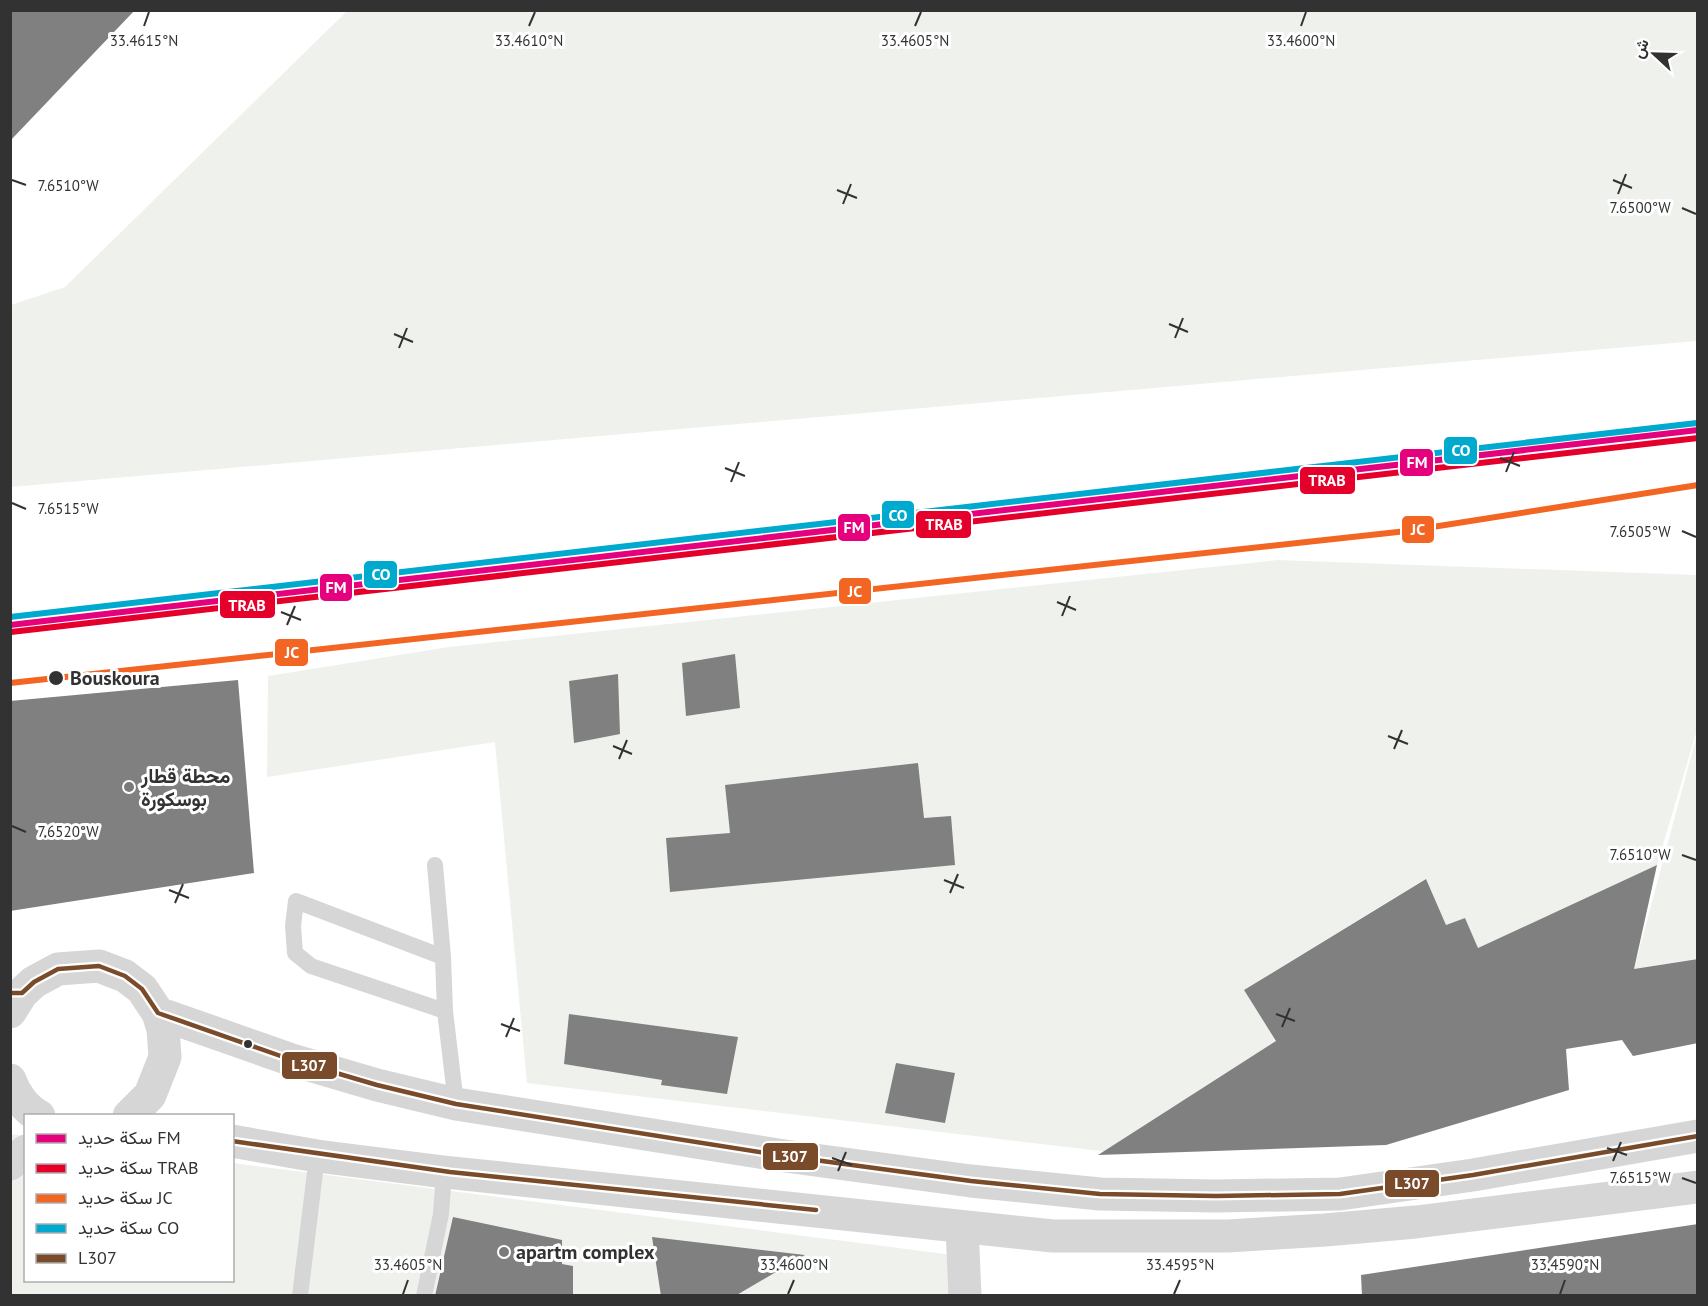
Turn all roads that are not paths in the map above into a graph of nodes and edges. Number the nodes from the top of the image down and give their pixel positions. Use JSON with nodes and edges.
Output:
{"nodes":[{"id":1,"x":435,"y":865,"type":"dead end"},
{"id":2,"x":443,"y":957,"type":"junction"},
{"id":3,"x":14,"y":999,"type":"edge"},
{"id":4,"x":445,"y":1011,"type":"junction"},
{"id":5,"x":159,"y":1013,"type":"junction"},
{"id":6,"x":12,"y":1088,"type":"edge"},
{"id":7,"x":456,"y":1104,"type":"junction"},
{"id":8,"x":37,"y":1114,"type":"edge"},
{"id":9,"x":131,"y":1114,"type":"edge"},
{"id":10,"x":1698,"y":1136,"type":"edge"},
{"id":11,"x":234,"y":1141,"type":"edge"},
{"id":12,"x":24,"y":1153,"type":"edge"},
{"id":13,"x":317,"y":1156,"type":"junction"},
{"id":14,"x":10,"y":1164,"type":"edge"},
{"id":15,"x":444,"y":1172,"type":"junction"},
{"id":16,"x":1698,"y":1187,"type":"edge"},
{"id":17,"x":962,"y":1227,"type":"junction"},
{"id":18,"x":300,"y":1296,"type":"edge"},
{"id":19,"x":424,"y":1296,"type":"edge"},
{"id":20,"x":965,"y":1296,"type":"edge"}],
"edges":[{"from":1,"to":2,"type":"lane"},
{"from":2,"to":4,"type":"lane"},
{"from":2,"to":4,"type":"lane"},
{"from":3,"to":5,"type":"street"},
{"from":4,"to":7,"type":"lane"},
{"from":5,"to":7,"type":"street"},
{"from":5,"to":9,"type":"street"},
{"from":6,"to":8,"type":"street"},
{"from":7,"to":10,"type":"street"},
{"from":11,"to":13,"type":"street"},
{"from":12,"to":14,"type":"street"},
{"from":13,"to":15,"type":"street"},
{"from":13,"to":18,"type":"lane"},
{"from":15,"to":17,"type":"street"},
{"from":15,"to":19,"type":"lane"},
{"from":16,"to":17,"type":"street"},
{"from":17,"to":20,"type":"street"}]}
